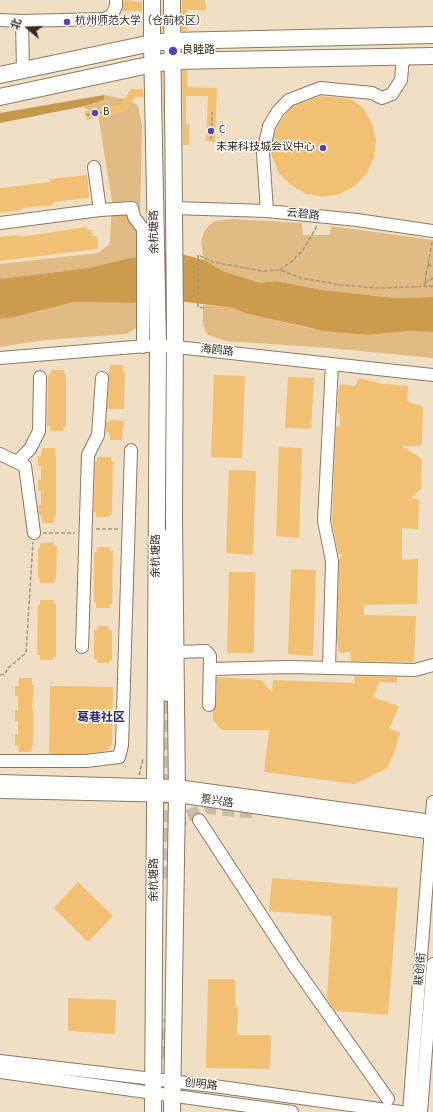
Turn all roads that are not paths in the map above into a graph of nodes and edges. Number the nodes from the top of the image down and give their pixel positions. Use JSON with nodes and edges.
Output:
{"nodes":[{"id":1,"x":116,"y":0,"type":"edge"},
{"id":2,"x":152,"y":0,"type":"edge"},
{"id":3,"x":172,"y":0,"type":"edge"},
{"id":4,"x":0,"y":20,"type":"edge"},
{"id":5,"x":22,"y":21,"type":"junction"},
{"id":6,"x":433,"y":35,"type":"edge"},
{"id":7,"x":172,"y":41,"type":"junction"},
{"id":8,"x":152,"y":43,"type":"junction"},
{"id":9,"x":433,"y":56,"type":"edge"},
{"id":10,"x":403,"y":57,"type":"junction"},
{"id":11,"x":172,"y":61,"type":"junction"},
{"id":12,"x":153,"y":64,"type":"junction"},
{"id":13,"x":23,"y":70,"type":"junction"},
{"id":14,"x":0,"y":75,"type":"edge"},
{"id":15,"x":0,"y":98,"type":"edge"},
{"id":16,"x":94,"y":167,"type":"dead end"},
{"id":17,"x":173,"y":208,"type":"junction"},
{"id":18,"x":100,"y":210,"type":"junction"},
{"id":19,"x":268,"y":211,"type":"junction"},
{"id":20,"x":0,"y":223,"type":"edge"},
{"id":21,"x":433,"y":231,"type":"edge"},
{"id":22,"x":150,"y":250,"type":"junction"},
{"id":23,"x":151,"y":346,"type":"junction"},
{"id":24,"x":174,"y":347,"type":"junction"},
{"id":25,"x":0,"y":358,"type":"edge"},
{"id":26,"x":332,"y":364,"type":"junction"},
{"id":27,"x":433,"y":375,"type":"edge"},
{"id":28,"x":40,"y":377,"type":"dead end"},
{"id":29,"x":102,"y":378,"type":"dead end"},
{"id":30,"x":131,"y":450,"type":"dead end"},
{"id":31,"x":0,"y":454,"type":"edge"},
{"id":32,"x":17,"y":462,"type":"junction"},
{"id":33,"x":174,"y":516,"type":"junction"},
{"id":34,"x":157,"y":517,"type":"junction"},
{"id":35,"x":34,"y":533,"type":"road end"},
{"id":36,"x":82,"y":647,"type":"dead end"},
{"id":37,"x":176,"y":652,"type":"junction"},
{"id":38,"x":433,"y":665,"type":"edge"},
{"id":39,"x":329,"y":667,"type":"junction"},
{"id":40,"x":210,"y":669,"type":"junction"},
{"id":41,"x":209,"y":705,"type":"dead end"},
{"id":42,"x":0,"y":761,"type":"edge"},
{"id":43,"x":0,"y":780,"type":"edge"},
{"id":44,"x":156,"y":790,"type":"junction"},
{"id":45,"x":177,"y":791,"type":"junction"},
{"id":46,"x":0,"y":792,"type":"edge"},
{"id":47,"x":433,"y":802,"type":"edge"},
{"id":48,"x":199,"y":820,"type":"dead end"},
{"id":49,"x":433,"y":827,"type":"edge"},
{"id":50,"x":433,"y":972,"type":"edge"},
{"id":51,"x":0,"y":1061,"type":"edge"},
{"id":52,"x":0,"y":1072,"type":"edge"},
{"id":53,"x":154,"y":1086,"type":"junction"},
{"id":54,"x":172,"y":1088,"type":"junction"},
{"id":55,"x":388,"y":1099,"type":"dead end"},
{"id":56,"x":154,"y":1112,"type":"edge"},
{"id":57,"x":172,"y":1112,"type":"edge"},
{"id":58,"x":292,"y":1112,"type":"edge"},
{"id":59,"x":401,"y":1112,"type":"edge"},
{"id":60,"x":409,"y":1112,"type":"edge"},
{"id":61,"x":421,"y":1112,"type":"edge"}],
"edges":[{"from":1,"to":5,"type":"street"},
{"from":2,"to":8,"type":"main road","name":"余杭塘路"},
{"from":3,"to":7,"type":"main road","name":"余杭塘路"},
{"from":4,"to":5,"type":"street"},
{"from":5,"to":13,"type":"street"},
{"from":6,"to":7,"type":"main road"},
{"from":7,"to":8,"type":"main road"},
{"from":7,"to":11,"type":"main road","name":"余杭塘路"},
{"from":8,"to":12,"type":"main road","name":"余杭塘路"},
{"from":8,"to":13,"type":"main road"},
{"from":9,"to":10,"type":"main road"},
{"from":10,"to":11,"type":"main road"},
{"from":10,"to":19,"type":"street"},
{"from":11,"to":12,"type":"main road"},
{"from":11,"to":17,"type":"main road","name":"余杭塘路"},
{"from":12,"to":15,"type":"main road"},
{"from":12,"to":22,"type":"main road","name":"余杭塘路"},
{"from":13,"to":14,"type":"main road"},
{"from":16,"to":18,"type":"street"},
{"from":17,"to":19,"type":"street","name":"云碧路"},
{"from":17,"to":24,"type":"main road","name":"余杭塘路"},
{"from":18,"to":20,"type":"street"},
{"from":18,"to":22,"type":"street"},
{"from":19,"to":21,"type":"street","name":"云碧路"},
{"from":22,"to":23,"type":"main road","name":"余杭塘路"},
{"from":23,"to":24,"type":"street","name":"海鸥路"},
{"from":23,"to":25,"type":"street","name":"海鸥路"},
{"from":23,"to":34,"type":"main road","name":"余杭塘路"},
{"from":24,"to":26,"type":"street","name":"海鸥路"},
{"from":24,"to":33,"type":"main road","name":"余杭塘路"},
{"from":26,"to":27,"type":"street","name":"海鸥路"},
{"from":26,"to":39,"type":"street"},
{"from":28,"to":32,"type":"street"},
{"from":29,"to":36,"type":"street"},
{"from":30,"to":42,"type":"street"},
{"from":31,"to":32,"type":"street"},
{"from":32,"to":35,"type":"street"},
{"from":33,"to":34,"type":"street"},
{"from":33,"to":37,"type":"main road","name":"余杭塘路"},
{"from":34,"to":44,"type":"main road","name":"余杭塘路"},
{"from":37,"to":40,"type":"street"},
{"from":37,"to":45,"type":"main road","name":"余杭塘路"},
{"from":38,"to":39,"type":"street"},
{"from":39,"to":40,"type":"street"},
{"from":40,"to":41,"type":"street"},
{"from":43,"to":44,"type":"street","name":"景兴路"},
{"from":44,"to":45,"type":"street","name":"景兴路"},
{"from":44,"to":46,"type":"street","name":"景兴路"},
{"from":44,"to":53,"type":"main road","name":"余杭塘路"},
{"from":45,"to":49,"type":"street","name":"景兴路"},
{"from":45,"to":54,"type":"main road","name":"余杭塘路"},
{"from":47,"to":49,"type":"street","name":"联创街"},
{"from":48,"to":55,"type":"street"},
{"from":49,"to":60,"type":"street","name":"联创街"},
{"from":50,"to":61,"type":"street","name":"联创街"},
{"from":51,"to":53,"type":"street","name":"创明路"},
{"from":52,"to":53,"type":"street","name":"创明路"},
{"from":53,"to":54,"type":"street","name":"创明路"},
{"from":53,"to":56,"type":"main road","name":"余杭塘路"},
{"from":54,"to":57,"type":"main road","name":"余杭塘路"},
{"from":54,"to":58,"type":"street","name":"创明路"},
{"from":54,"to":59,"type":"street","name":"创明路"}]}
